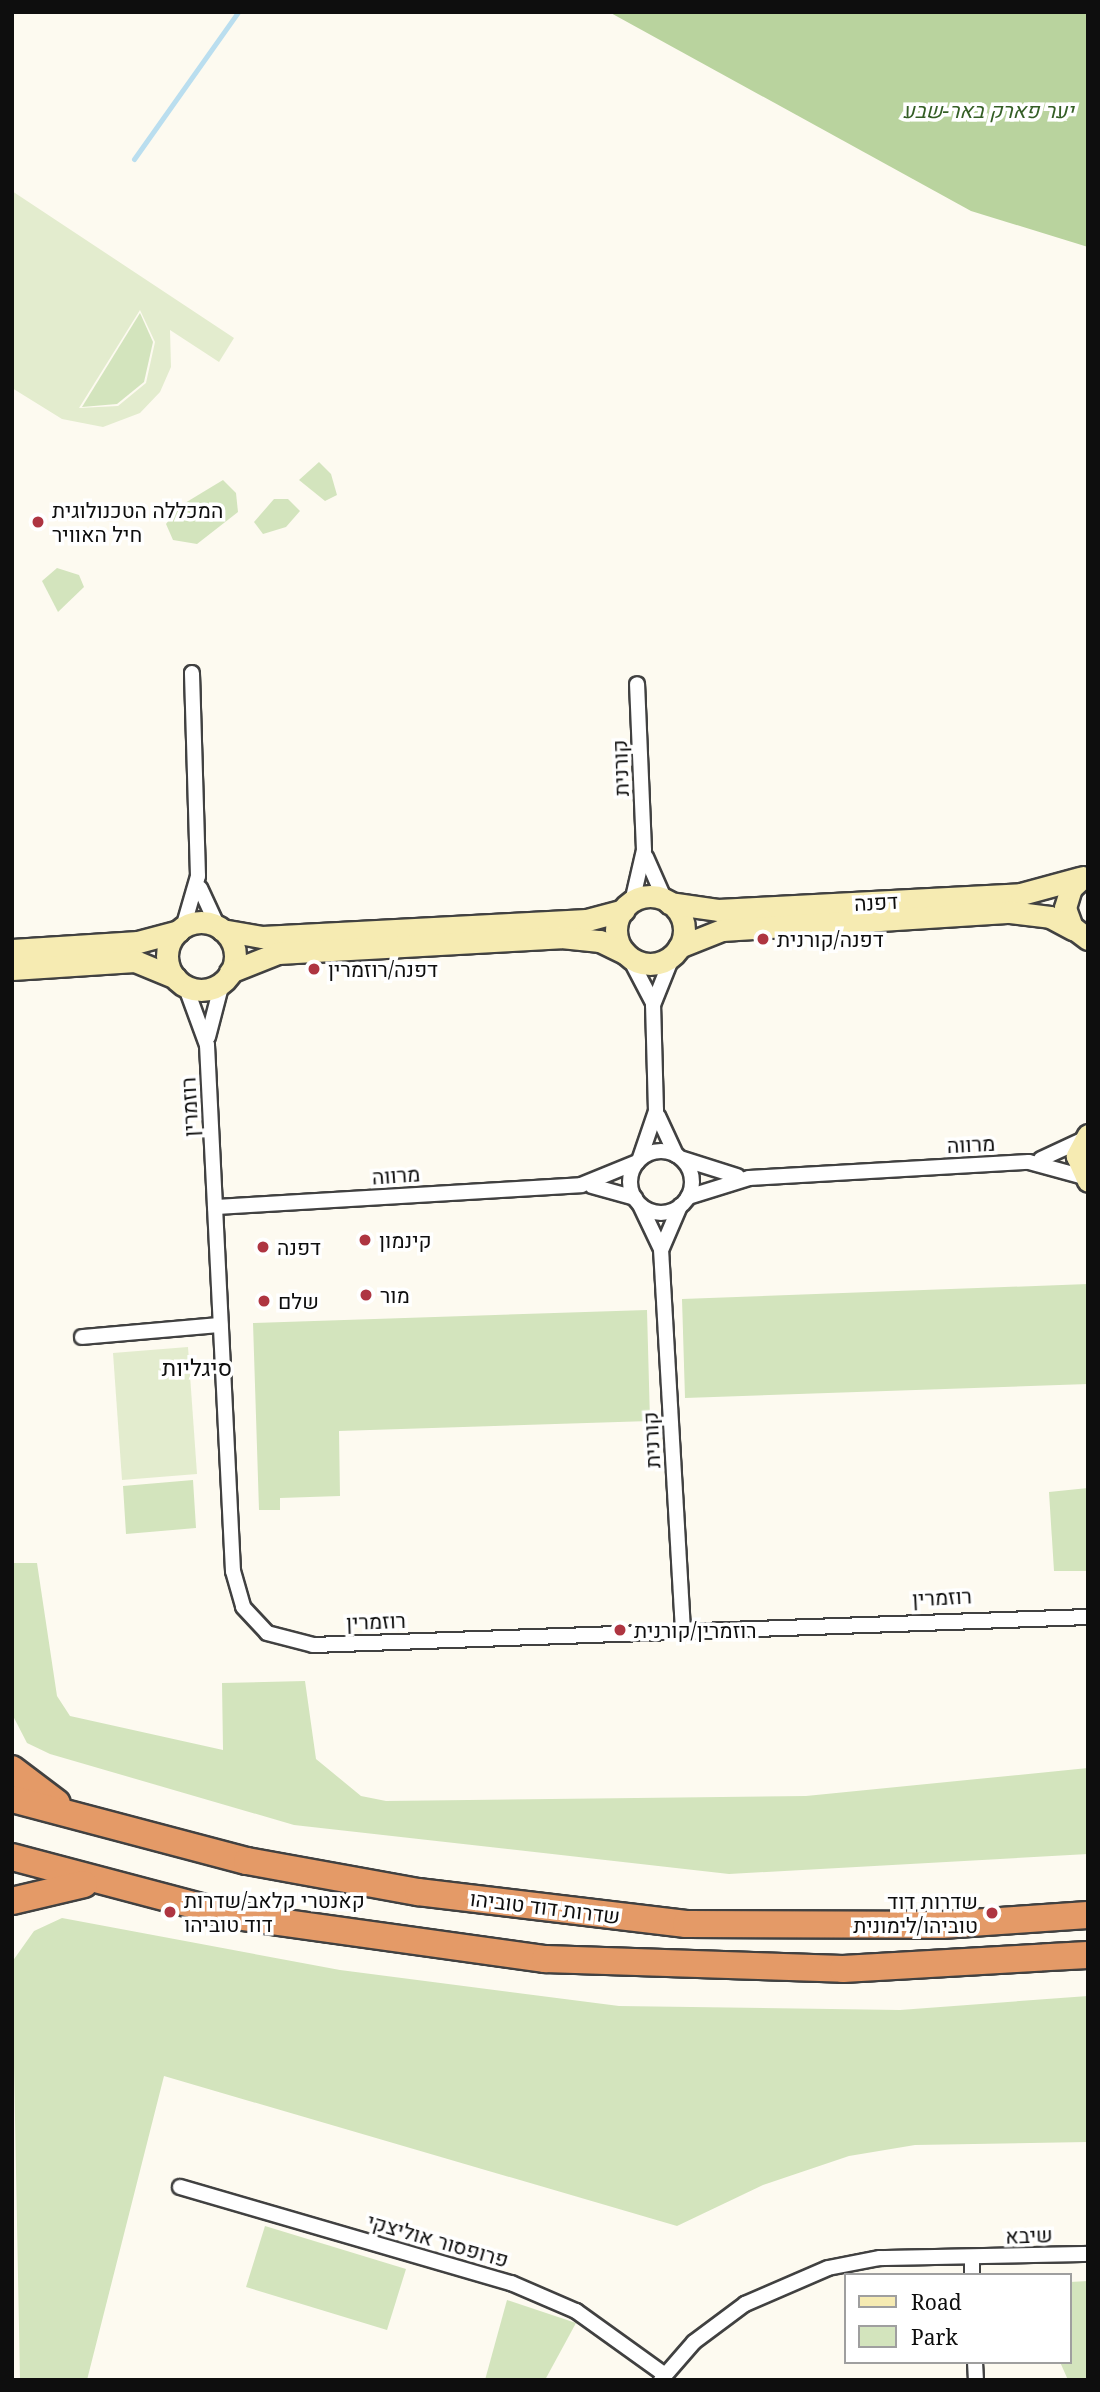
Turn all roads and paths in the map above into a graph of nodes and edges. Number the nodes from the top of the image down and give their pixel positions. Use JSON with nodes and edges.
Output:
{"nodes":[{"id":1,"x":192,"y":673,"type":"dead end"},
{"id":2,"x":637,"y":684,"type":"dead end"},
{"id":3,"x":644,"y":850,"type":"junction"},
{"id":4,"x":198,"y":876,"type":"junction"},
{"id":5,"x":1084,"y":877,"type":"edge"},
{"id":6,"x":667,"y":901,"type":"junction"},
{"id":7,"x":628,"y":906,"type":"junction"},
{"id":8,"x":220,"y":928,"type":"junction"},
{"id":9,"x":181,"y":929,"type":"junction"},
{"id":10,"x":1082,"y":937,"type":"edge"},
{"id":11,"x":12,"y":950,"type":"edge"},
{"id":12,"x":676,"y":951,"type":"junction"},
{"id":13,"x":627,"y":955,"type":"junction"},
{"id":14,"x":12,"y":969,"type":"edge"},
{"id":15,"x":226,"y":977,"type":"junction"},
{"id":16,"x":180,"y":982,"type":"junction"},
{"id":17,"x":653,"y":1004,"type":"junction"},
{"id":18,"x":207,"y":1045,"type":"junction"},
{"id":19,"x":656,"y":1111,"type":"junction"},
{"id":20,"x":1086,"y":1136,"type":"edge"},
{"id":21,"x":678,"y":1156,"type":"junction"},
{"id":22,"x":638,"y":1160,"type":"junction"},
{"id":23,"x":1029,"y":1161,"type":"junction"},
{"id":24,"x":748,"y":1178,"type":"junction"},
{"id":25,"x":1086,"y":1179,"type":"edge"},
{"id":26,"x":581,"y":1185,"type":"junction"},
{"id":27,"x":684,"y":1201,"type":"junction"},
{"id":28,"x":637,"y":1202,"type":"junction"},
{"id":29,"x":215,"y":1208,"type":"junction"},
{"id":30,"x":662,"y":1249,"type":"junction"},
{"id":31,"x":220,"y":1325,"type":"junction"},
{"id":32,"x":82,"y":1337,"type":"dead end"},
{"id":33,"x":1088,"y":1616,"type":"edge"},
{"id":34,"x":683,"y":1629,"type":"junction"},
{"id":35,"x":12,"y":1769,"type":"edge"},
{"id":36,"x":12,"y":1799,"type":"edge"},
{"id":37,"x":89,"y":1820,"type":"junction"},
{"id":38,"x":12,"y":1857,"type":"edge"},
{"id":39,"x":102,"y":1882,"type":"junction"},
{"id":40,"x":1088,"y":1897,"type":"edge"},
{"id":41,"x":12,"y":1901,"type":"edge"},
{"id":42,"x":1088,"y":1915,"type":"edge"},
{"id":43,"x":1041,"y":1918,"type":"junction"},
{"id":44,"x":1088,"y":1955,"type":"edge"},
{"id":45,"x":180,"y":2187,"type":"dead end"},
{"id":46,"x":1088,"y":2254,"type":"edge"},
{"id":47,"x":972,"y":2258,"type":"junction"},
{"id":48,"x":972,"y":2273,"type":"edge"},
{"id":49,"x":663,"y":2378,"type":"edge"}],
"edges":[{"from":1,"to":4,"type":"street"},
{"from":2,"to":3,"type":"street","name":"קורנית"},
{"from":3,"to":6,"type":"street","name":"קורנית"},
{"from":3,"to":7,"type":"street","name":"קורנית"},
{"from":4,"to":8,"type":"street"},
{"from":4,"to":9,"type":"street"},
{"from":5,"to":6,"type":"street","name":"דפנה"},
{"from":5,"to":10,"type":"street"},
{"from":6,"to":7,"type":"street"},
{"from":6,"to":12,"type":"street"},
{"from":7,"to":8,"type":"street"},
{"from":7,"to":13,"type":"street"},
{"from":8,"to":9,"type":"street"},
{"from":8,"to":15,"type":"street"},
{"from":9,"to":11,"type":"street"},
{"from":9,"to":16,"type":"street"},
{"from":10,"to":12,"type":"street","name":"דפנה"},
{"from":12,"to":13,"type":"street"},
{"from":12,"to":17,"type":"street"},
{"from":13,"to":15,"type":"street"},
{"from":13,"to":17,"type":"street"},
{"from":14,"to":16,"type":"street"},
{"from":15,"to":16,"type":"street"},
{"from":15,"to":18,"type":"street","name":"רוזמרין"},
{"from":16,"to":18,"type":"street","name":"רוזמרין"},
{"from":17,"to":19,"type":"street"},
{"from":18,"to":29,"type":"street","name":"רוזמרין"},
{"from":19,"to":21,"type":"street"},
{"from":19,"to":22,"type":"street"},
{"from":20,"to":23,"type":"street","name":"מרווה"},
{"from":20,"to":25,"type":"street"},
{"from":21,"to":22,"type":"street"},
{"from":21,"to":24,"type":"street","name":"מרווה"},
{"from":21,"to":27,"type":"street"},
{"from":22,"to":26,"type":"street","name":"מרווה"},
{"from":22,"to":28,"type":"street"},
{"from":23,"to":24,"type":"street","name":"מרווה"},
{"from":23,"to":25,"type":"street","name":"מרווה"},
{"from":24,"to":27,"type":"street","name":"מרווה"},
{"from":26,"to":28,"type":"street","name":"מרווה"},
{"from":26,"to":29,"type":"street","name":"מרווה"},
{"from":27,"to":28,"type":"street"},
{"from":27,"to":30,"type":"street","name":"קורנית"},
{"from":28,"to":30,"type":"street","name":"קורנית"},
{"from":29,"to":31,"type":"street","name":"רוזמרין"},
{"from":30,"to":34,"type":"street","name":"קורנית"},
{"from":31,"to":32,"type":"street"},
{"from":31,"to":34,"type":"street","name":"רוזמרין"},
{"from":33,"to":34,"type":"street","name":"רוזמרין"},
{"from":35,"to":37,"type":"highway"},
{"from":36,"to":37,"type":"highway","name":"שדרות דוד טוביהו"},
{"from":37,"to":43,"type":"highway","name":"שדרות דוד טוביהו"},
{"from":38,"to":39,"type":"highway"},
{"from":39,"to":41,"type":"highway"},
{"from":39,"to":44,"type":"highway"},
{"from":40,"to":43,"type":"highway"},
{"from":42,"to":43,"type":"highway","name":"שדרות דוד טוביהו"},
{"from":45,"to":49,"type":"street","name":"פרופסור אוליצקי"},
{"from":46,"to":47,"type":"street","name":"שיבא"},
{"from":47,"to":48,"type":"street"},
{"from":47,"to":49,"type":"street","name":"שיבא"}]}
